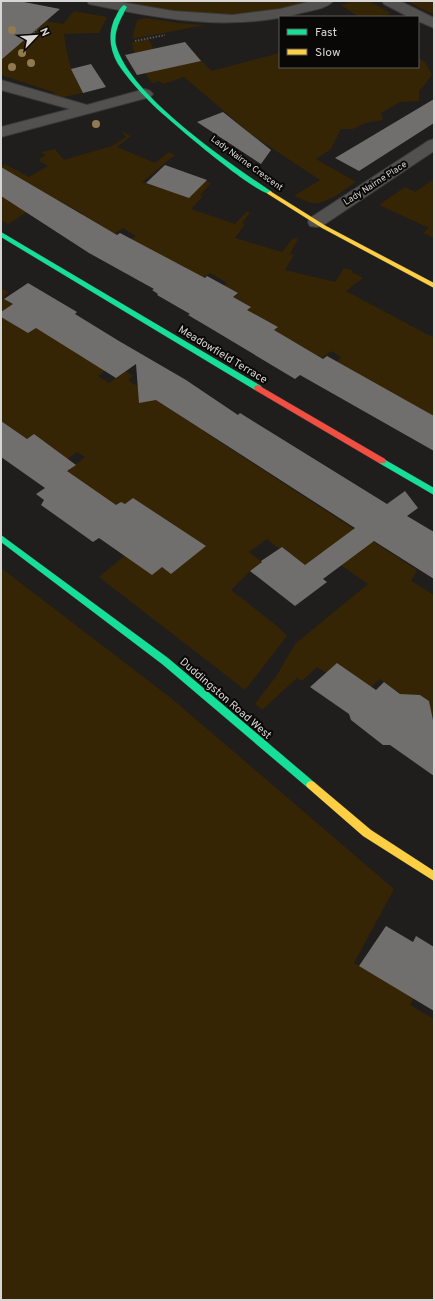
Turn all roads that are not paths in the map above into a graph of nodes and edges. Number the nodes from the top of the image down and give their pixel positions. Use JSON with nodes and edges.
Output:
{"nodes":[{"id":1,"x":94,"y":1,"type":"edge"},
{"id":2,"x":326,"y":1,"type":"edge"},
{"id":3,"x":389,"y":1,"type":"edge"},
{"id":4,"x":124,"y":7,"type":"junction"},
{"id":5,"x":418,"y":16,"type":"edge"},
{"id":6,"x":419,"y":16,"type":"edge"},
{"id":7,"x":434,"y":24,"type":"edge"},
{"id":8,"x":1,"y":85,"type":"edge"},
{"id":9,"x":145,"y":94,"type":"junction"},
{"id":10,"x":86,"y":109,"type":"junction"},
{"id":11,"x":1,"y":132,"type":"edge"},
{"id":12,"x":434,"y":144,"type":"edge"},
{"id":13,"x":316,"y":222,"type":"junction"},
{"id":14,"x":1,"y":234,"type":"edge"},
{"id":15,"x":434,"y":286,"type":"edge"},
{"id":16,"x":434,"y":492,"type":"edge"},
{"id":17,"x":1,"y":538,"type":"edge"},
{"id":18,"x":434,"y":877,"type":"edge"}],
"edges":[{"from":1,"to":4,"type":"street"},
{"from":2,"to":4,"type":"street"},
{"from":3,"to":5,"type":"street"},
{"from":4,"to":9,"type":"street","name":"Lady Nairne Crescent"},
{"from":6,"to":7,"type":"street"},
{"from":8,"to":10,"type":"street"},
{"from":9,"to":10,"type":"street"},
{"from":9,"to":13,"type":"street","name":"Lady Nairne Crescent"},
{"from":10,"to":11,"type":"street"},
{"from":12,"to":13,"type":"street","name":"Lady Nairne Place"},
{"from":13,"to":15,"type":"street","name":"Lady Nairne Crescent"},
{"from":14,"to":16,"type":"street","name":"Meadowfield Terrace"},
{"from":17,"to":18,"type":"street","name":"Duddingston Road West"}]}
